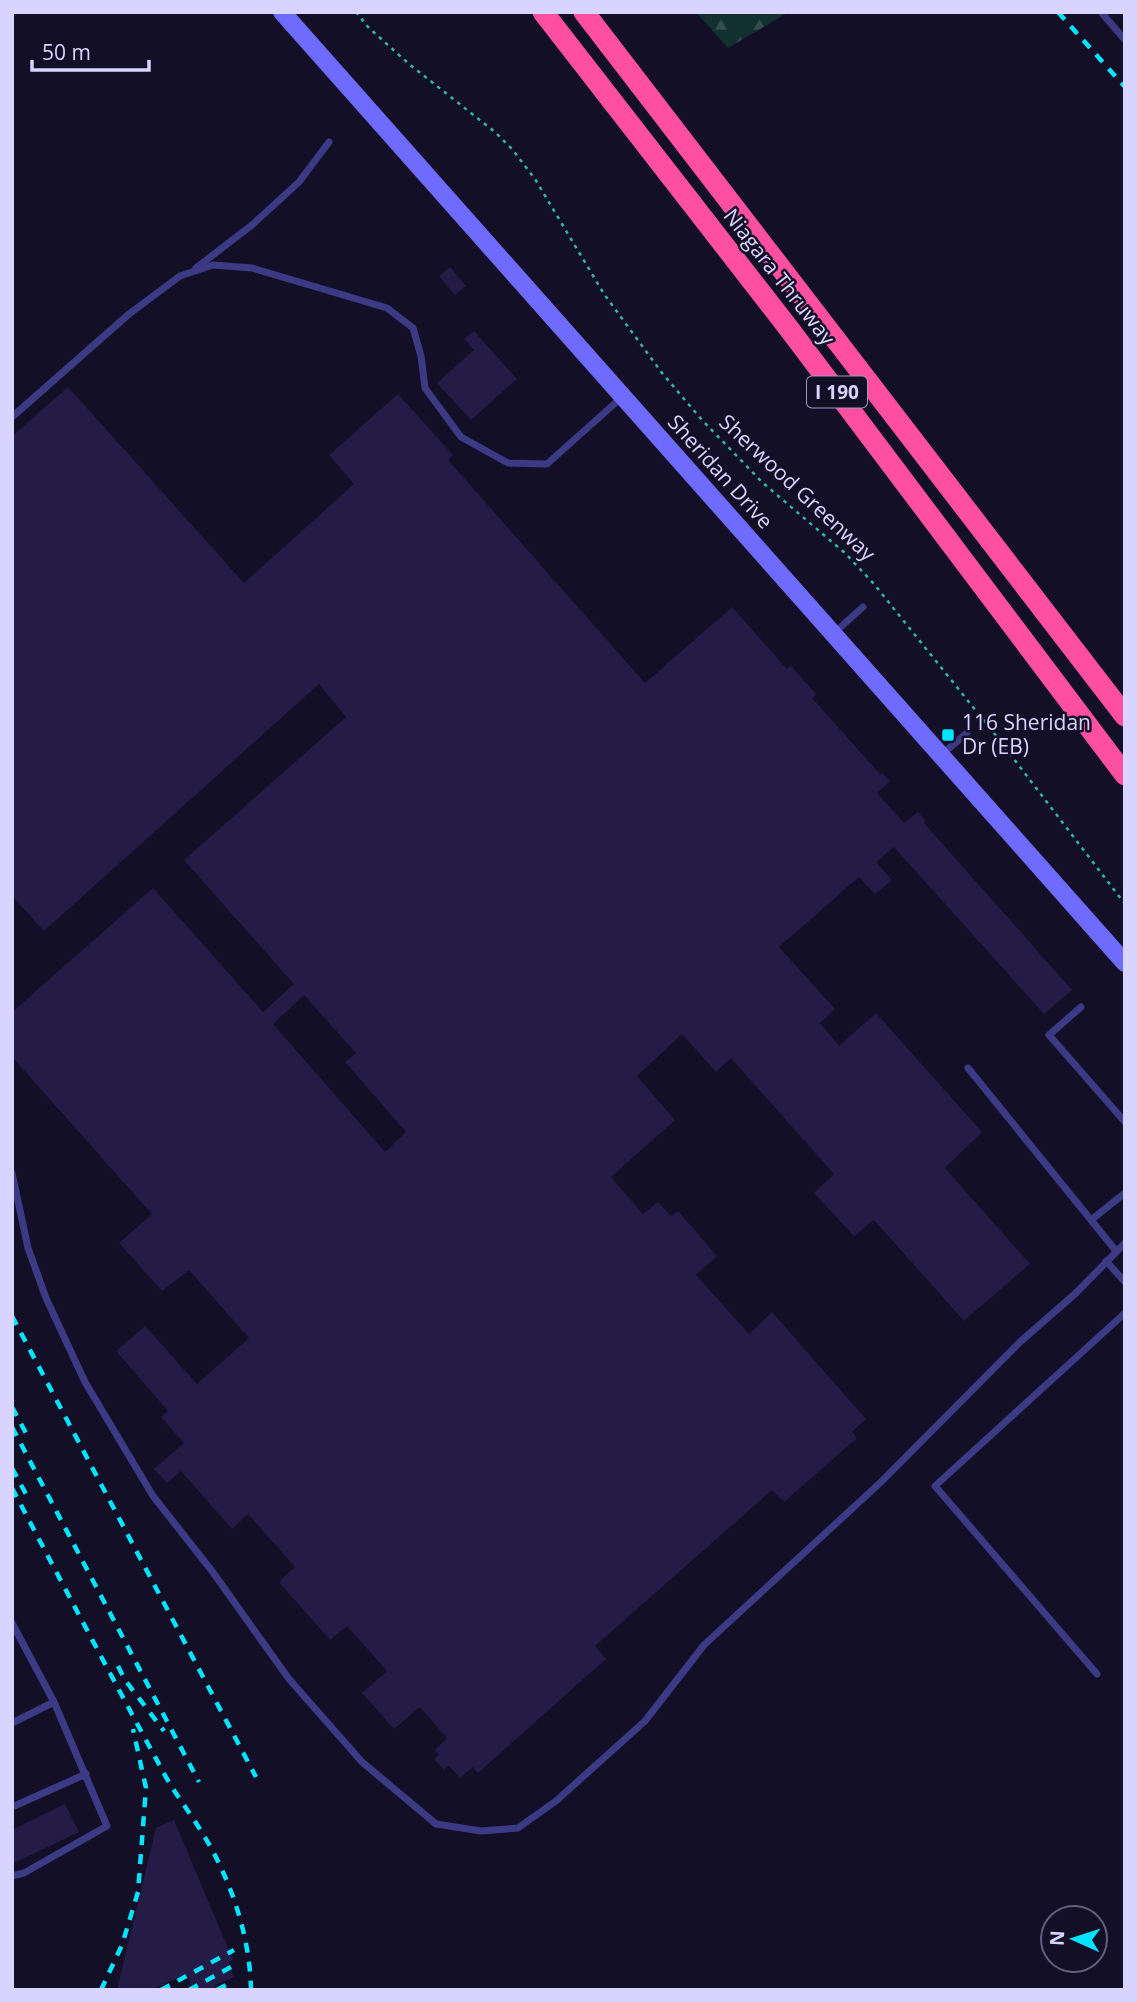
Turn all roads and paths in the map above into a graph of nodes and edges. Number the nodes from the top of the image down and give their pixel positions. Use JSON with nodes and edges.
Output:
{"nodes":[{"id":1,"x":282,"y":12,"type":"edge"},
{"id":2,"x":356,"y":12,"type":"edge"},
{"id":3,"x":543,"y":12,"type":"edge"},
{"id":4,"x":584,"y":12,"type":"edge"},
{"id":5,"x":1101,"y":12,"type":"edge"},
{"id":6,"x":1125,"y":40,"type":"edge"},
{"id":7,"x":329,"y":142,"type":"dead end"},
{"id":8,"x":190,"y":273,"type":"junction"},
{"id":9,"x":622,"y":396,"type":"junction"},
{"id":10,"x":12,"y":417,"type":"edge"},
{"id":11,"x":863,"y":607,"type":"dead end"},
{"id":12,"x":833,"y":634,"type":"junction"},
{"id":13,"x":1125,"y":716,"type":"edge"},
{"id":14,"x":967,"y":733,"type":"dead end"},
{"id":15,"x":941,"y":755,"type":"junction"},
{"id":16,"x":1125,"y":775,"type":"edge"},
{"id":17,"x":1125,"y":905,"type":"edge"},
{"id":18,"x":1125,"y":962,"type":"edge"},
{"id":19,"x":1081,"y":1007,"type":"dead end"},
{"id":20,"x":968,"y":1068,"type":"dead end"},
{"id":21,"x":1125,"y":1122,"type":"edge"},
{"id":22,"x":12,"y":1173,"type":"edge"},
{"id":23,"x":1125,"y":1193,"type":"edge"},
{"id":24,"x":1091,"y":1220,"type":"junction"},
{"id":25,"x":1125,"y":1243,"type":"edge"},
{"id":26,"x":1116,"y":1251,"type":"junction"},
{"id":27,"x":1106,"y":1261,"type":"junction"},
{"id":28,"x":1125,"y":1282,"type":"edge"},
{"id":29,"x":1125,"y":1313,"type":"edge"},
{"id":30,"x":12,"y":1623,"type":"edge"},
{"id":31,"x":1097,"y":1674,"type":"dead end"},
{"id":32,"x":54,"y":1702,"type":"junction"},
{"id":33,"x":12,"y":1723,"type":"edge"},
{"id":34,"x":86,"y":1774,"type":"junction"},
{"id":35,"x":12,"y":1807,"type":"edge"},
{"id":36,"x":12,"y":1876,"type":"edge"}],
"edges":[{"from":1,"to":9,"type":"main road","name":"Sheridan Drive"},
{"from":2,"to":17,"type":"path","name":"Sherwood Greenway"},
{"from":3,"to":16,"type":"highway","name":"Niagara Thruway","number":"I 190"},
{"from":4,"to":13,"type":"highway","name":"Niagara Thruway","number":"I 190"},
{"from":5,"to":6,"type":"lane"},
{"from":7,"to":8,"type":"lane"},
{"from":8,"to":9,"type":"lane"},
{"from":8,"to":10,"type":"lane"},
{"from":9,"to":12,"type":"main road","name":"Sheridan Drive"},
{"from":11,"to":12,"type":"lane"},
{"from":12,"to":15,"type":"main road","name":"Sheridan Drive"},
{"from":14,"to":15,"type":"lane"},
{"from":15,"to":18,"type":"main road","name":"Sheridan Drive"},
{"from":19,"to":21,"type":"lane"},
{"from":20,"to":24,"type":"lane"},
{"from":22,"to":27,"type":"lane"},
{"from":23,"to":24,"type":"lane"},
{"from":24,"to":26,"type":"lane"},
{"from":25,"to":26,"type":"lane"},
{"from":26,"to":27,"type":"lane"},
{"from":27,"to":28,"type":"lane"},
{"from":29,"to":31,"type":"lane"},
{"from":30,"to":32,"type":"lane"},
{"from":32,"to":33,"type":"lane"},
{"from":32,"to":34,"type":"lane"},
{"from":34,"to":35,"type":"lane"},
{"from":34,"to":36,"type":"lane"}]}
